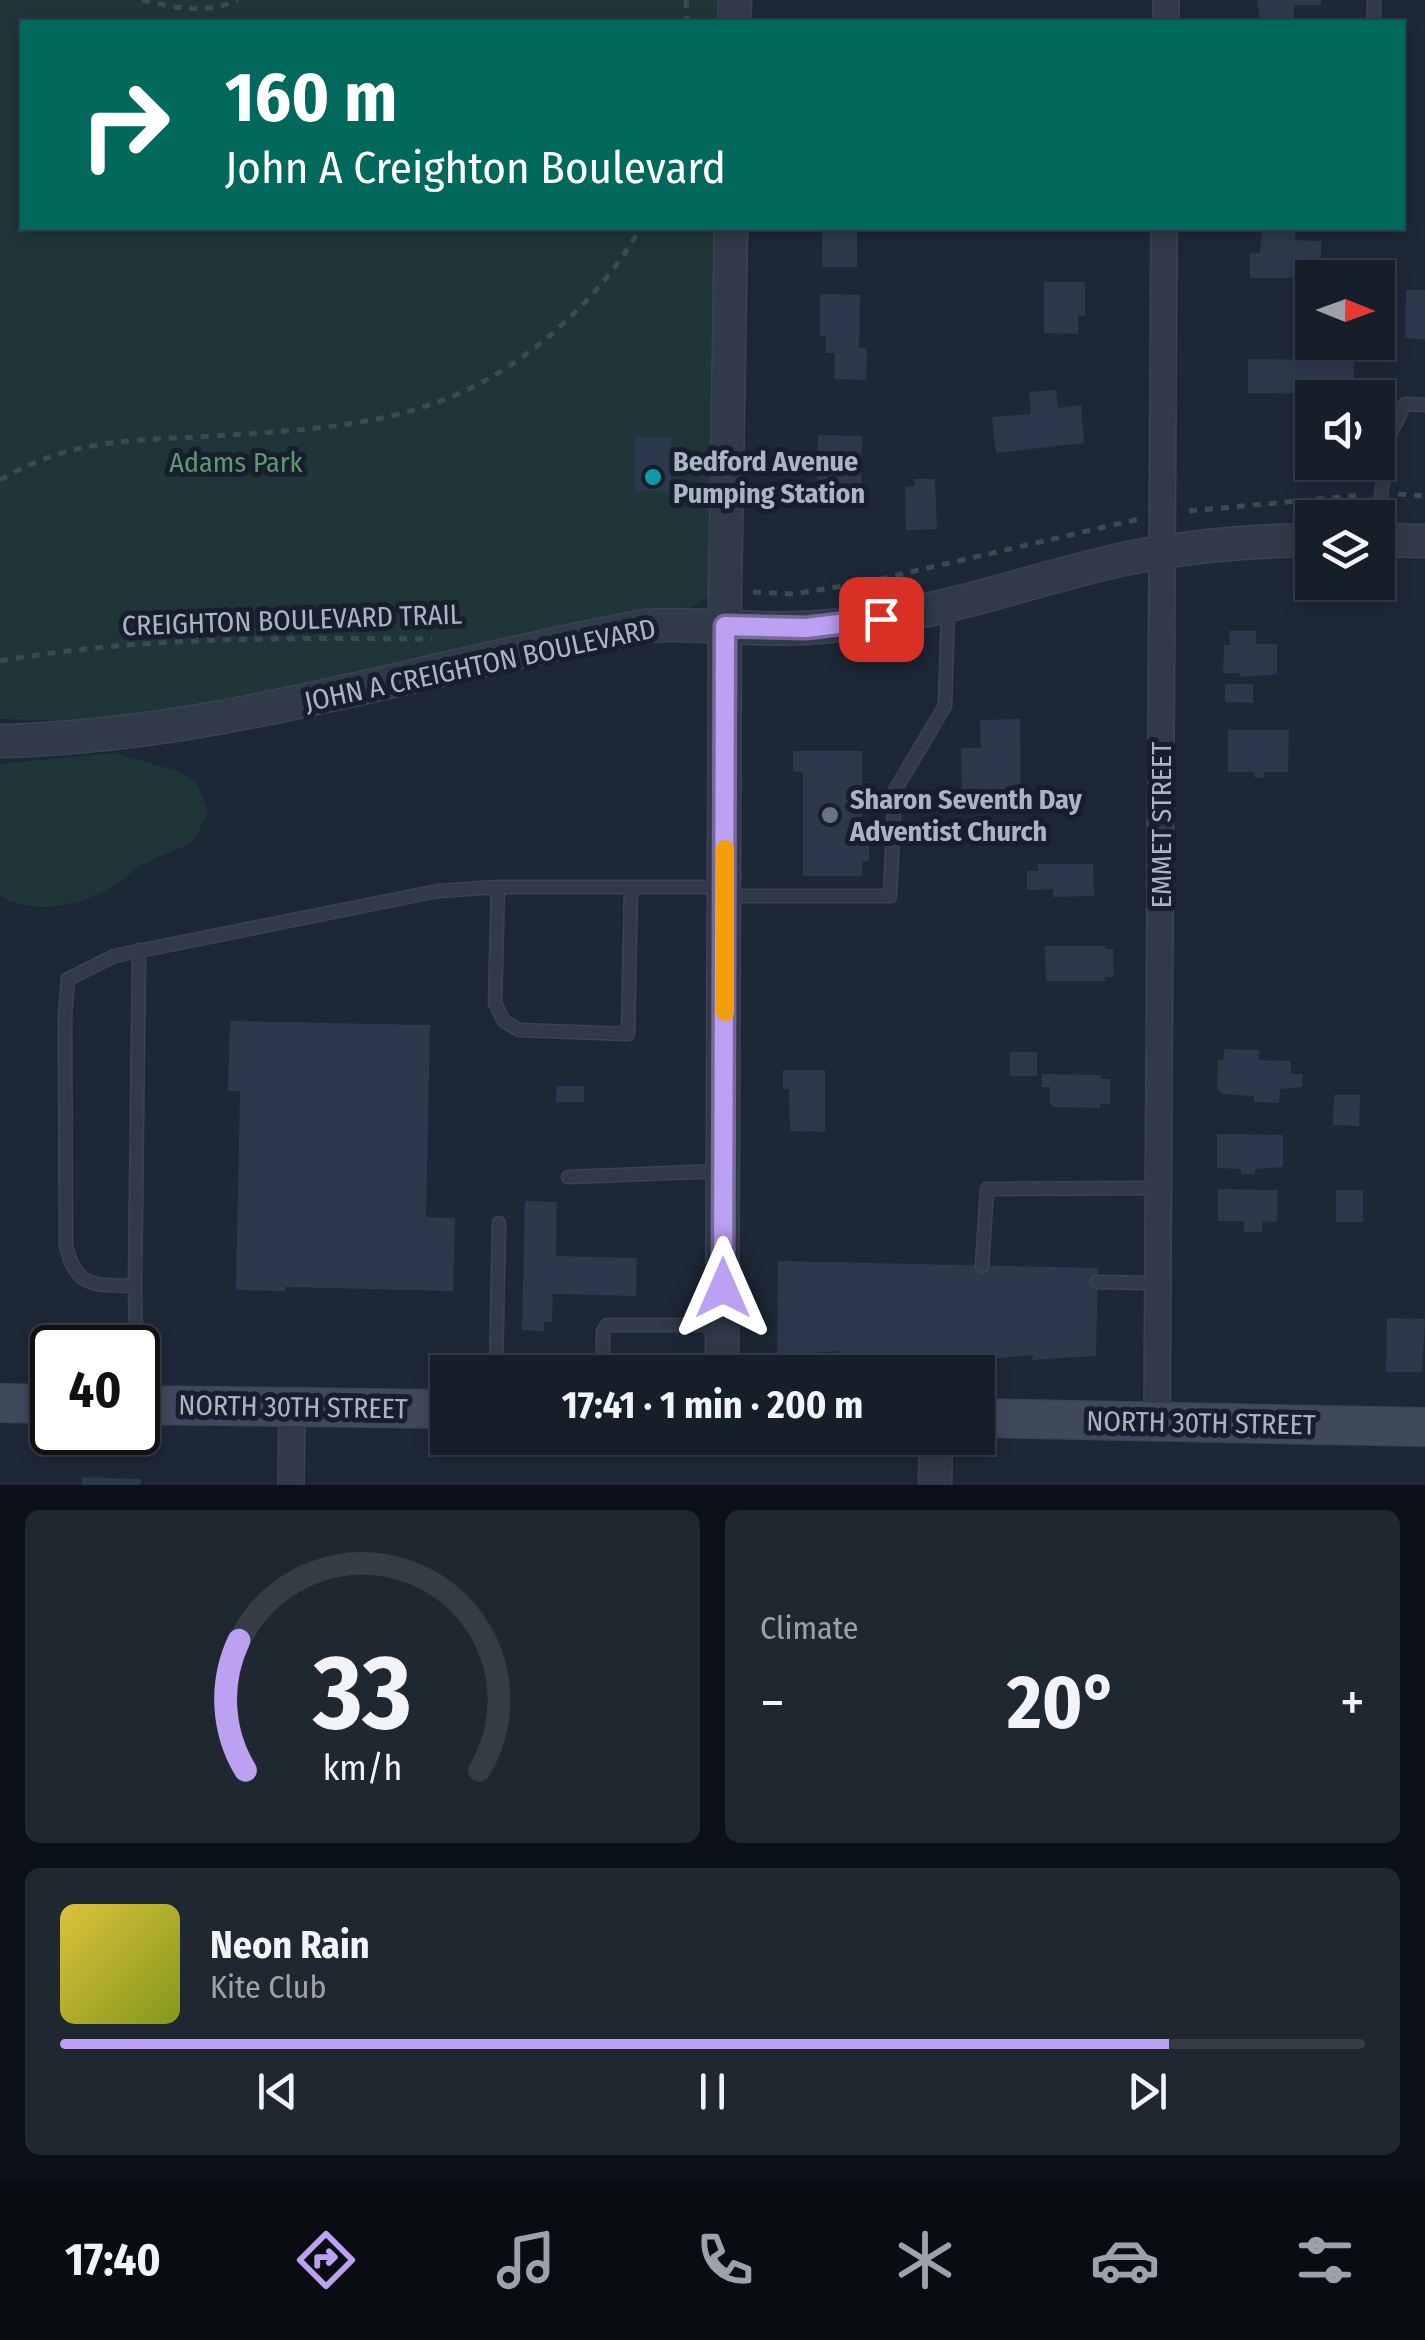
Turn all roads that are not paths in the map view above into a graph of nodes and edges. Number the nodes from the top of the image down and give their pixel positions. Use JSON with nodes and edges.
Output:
{"nodes":[{"id":1,"x":731,"y":230,"type":"edge"},
{"id":2,"x":1164,"y":230,"type":"edge"},
{"id":3,"x":1425,"y":405,"type":"edge"},
{"id":4,"x":1380,"y":500,"type":"edge"},
{"id":5,"x":1395,"y":540,"type":"edge"},
{"id":6,"x":1295,"y":541,"type":"edge"},
{"id":7,"x":1425,"y":541,"type":"edge"},
{"id":8,"x":1162,"y":552,"type":"junction"},
{"id":9,"x":948,"y":606,"type":"junction"},
{"id":10,"x":725,"y":626,"type":"junction"},
{"id":11,"x":0,"y":741,"type":"edge"},
{"id":12,"x":498,"y":887,"type":"junction"},
{"id":13,"x":631,"y":887,"type":"junction"},
{"id":14,"x":725,"y":891,"type":"junction"},
{"id":15,"x":140,"y":950,"type":"junction"},
{"id":16,"x":724,"y":1171,"type":"junction"},
{"id":17,"x":568,"y":1177,"type":"dead end"},
{"id":18,"x":1160,"y":1188,"type":"junction"},
{"id":19,"x":499,"y":1223,"type":"dead end"},
{"id":20,"x":982,"y":1266,"type":"dead end"},
{"id":21,"x":1097,"y":1282,"type":"dead end"},
{"id":22,"x":1158,"y":1283,"type":"junction"},
{"id":23,"x":135,"y":1286,"type":"junction"},
{"id":24,"x":136,"y":1325,"type":"edge"},
{"id":25,"x":722,"y":1325,"type":"junction"},
{"id":26,"x":496,"y":1355,"type":"edge"},
{"id":27,"x":602,"y":1355,"type":"edge"},
{"id":28,"x":722,"y":1355,"type":"edge"},
{"id":29,"x":0,"y":1403,"type":"edge"},
{"id":30,"x":30,"y":1404,"type":"edge"},
{"id":31,"x":160,"y":1405,"type":"edge"},
{"id":32,"x":292,"y":1406,"type":"junction"},
{"id":33,"x":430,"y":1409,"type":"edge"},
{"id":34,"x":995,"y":1418,"type":"edge"},
{"id":35,"x":1157,"y":1422,"type":"junction"},
{"id":36,"x":1425,"y":1428,"type":"edge"},
{"id":37,"x":936,"y":1455,"type":"edge"},
{"id":38,"x":291,"y":1485,"type":"edge"},
{"id":39,"x":935,"y":1485,"type":"edge"}],
"edges":[{"from":1,"to":10,"type":"street"},
{"from":2,"to":8,"type":"street","name":"EMMET STREET"},
{"from":3,"to":4,"type":"lane"},
{"from":5,"to":7,"type":"street"},
{"from":6,"to":8,"type":"street","name":"JOHN A CREIGHTON BOULEVARD"},
{"from":8,"to":9,"type":"street","name":"JOHN A CREIGHTON BOULEVARD"},
{"from":8,"to":18,"type":"street","name":"EMMET STREET"},
{"from":9,"to":10,"type":"street","name":"JOHN A CREIGHTON BOULEVARD"},
{"from":9,"to":14,"type":"lane"},
{"from":10,"to":11,"type":"street","name":"JOHN A CREIGHTON BOULEVARD"},
{"from":10,"to":14,"type":"street"},
{"from":12,"to":13,"type":"lane"},
{"from":12,"to":13,"type":"lane"},
{"from":12,"to":15,"type":"lane"},
{"from":13,"to":14,"type":"lane"},
{"from":14,"to":16,"type":"street"},
{"from":15,"to":23,"type":"lane"},
{"from":15,"to":23,"type":"lane"},
{"from":16,"to":17,"type":"lane"},
{"from":16,"to":25,"type":"street"},
{"from":18,"to":20,"type":"lane"},
{"from":18,"to":22,"type":"street","name":"EMMET STREET"},
{"from":19,"to":26,"type":"lane"},
{"from":21,"to":22,"type":"lane"},
{"from":22,"to":35,"type":"street","name":"EMMET STREET"},
{"from":23,"to":24,"type":"lane"},
{"from":25,"to":27,"type":"lane"},
{"from":25,"to":28,"type":"street"},
{"from":29,"to":30,"type":"main road"},
{"from":31,"to":32,"type":"main road","name":"NORTH 30TH STREET"},
{"from":32,"to":33,"type":"main road","name":"NORTH 30TH STREET"},
{"from":32,"to":38,"type":"street"},
{"from":34,"to":35,"type":"main road","name":"NORTH 30TH STREET"},
{"from":35,"to":36,"type":"main road","name":"NORTH 30TH STREET"},
{"from":37,"to":39,"type":"street"}]}
